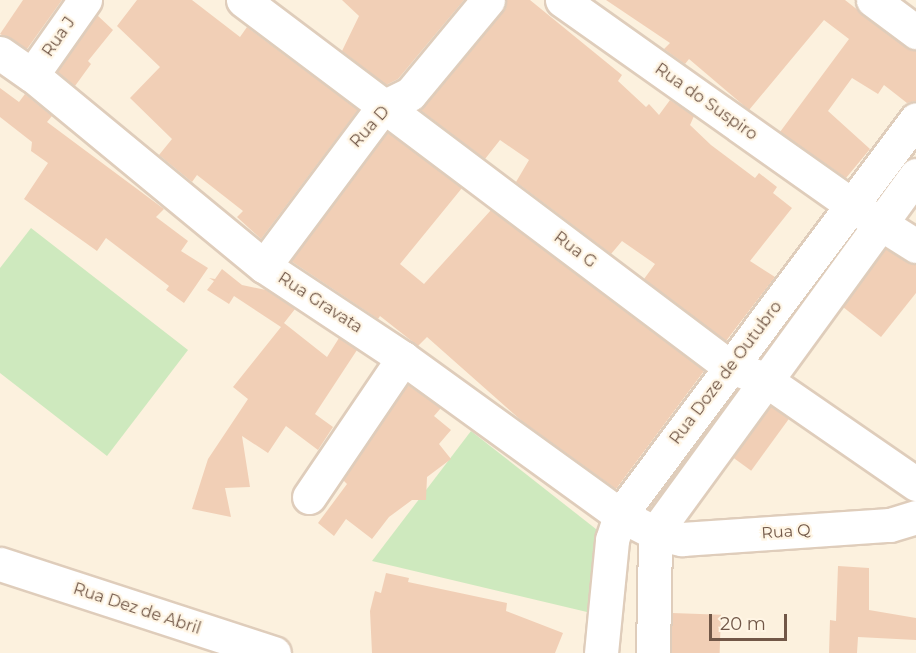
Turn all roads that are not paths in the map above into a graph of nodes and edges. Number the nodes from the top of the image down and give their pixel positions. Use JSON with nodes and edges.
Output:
{"nodes":[{"id":1,"x":85,"y":0,"type":"edge"},
{"id":2,"x":243,"y":0,"type":"edge"},
{"id":3,"x":488,"y":0,"type":"edge"},
{"id":4,"x":562,"y":0,"type":"edge"},
{"id":5,"x":873,"y":0,"type":"edge"},
{"id":6,"x":916,"y":32,"type":"edge"},
{"id":7,"x":0,"y":53,"type":"edge"},
{"id":8,"x":32,"y":75,"type":"junction"},
{"id":9,"x":383,"y":107,"type":"junction"},
{"id":10,"x":916,"y":119,"type":"edge"},
{"id":11,"x":916,"y":175,"type":"edge"},
{"id":12,"x":851,"y":205,"type":"junction"},
{"id":13,"x":879,"y":223,"type":"junction"},
{"id":14,"x":916,"y":246,"type":"edge"},
{"id":15,"x":264,"y":266,"type":"junction"},
{"id":16,"x":403,"y":358,"type":"junction"},
{"id":17,"x":730,"y":367,"type":"junction"},
{"id":18,"x":764,"y":379,"type":"junction"},
{"id":19,"x":916,"y":484,"type":"edge"},
{"id":20,"x":309,"y":497,"type":"dead end"},
{"id":21,"x":620,"y":515,"type":"junction"},
{"id":22,"x":916,"y":517,"type":"edge"},
{"id":23,"x":655,"y":533,"type":"junction"},
{"id":24,"x":0,"y":564,"type":"edge"},
{"id":25,"x":605,"y":613,"type":"junction"},
{"id":26,"x":654,"y":616,"type":"junction"},
{"id":27,"x":274,"y":653,"type":"edge"},
{"id":28,"x":601,"y":653,"type":"edge"},
{"id":29,"x":653,"y":653,"type":"edge"}],
"edges":[{"from":1,"to":8,"type":"street","name":"Rua J"},
{"from":2,"to":9,"type":"street","name":"Rua G"},
{"from":3,"to":9,"type":"street","name":"Rua D"},
{"from":4,"to":12,"type":"street","name":"Rua do Suspiro"},
{"from":5,"to":6,"type":"street"},
{"from":7,"to":8,"type":"street","name":"Rua Gravata"},
{"from":8,"to":15,"type":"street","name":"Rua Gravata"},
{"from":9,"to":15,"type":"street","name":"Rua D"},
{"from":9,"to":17,"type":"street","name":"Rua G"},
{"from":10,"to":12,"type":"street","name":"Rua Doze de Outubro"},
{"from":11,"to":13,"type":"street","name":"Rua Doze de Outubro"},
{"from":12,"to":13,"type":"street","name":"Rua do Suspiro"},
{"from":12,"to":17,"type":"street","name":"Rua Doze de Outubro"},
{"from":13,"to":14,"type":"street","name":"Rua do Suspiro"},
{"from":13,"to":18,"type":"street","name":"Rua Doze de Outubro"},
{"from":15,"to":16,"type":"street","name":"Rua Gravata"},
{"from":16,"to":20,"type":"street"},
{"from":16,"to":21,"type":"street","name":"Rua Gravata"},
{"from":17,"to":18,"type":"street","name":"Rua G"},
{"from":17,"to":21,"type":"street","name":"Rua Doze de Outubro"},
{"from":18,"to":19,"type":"street","name":"Rua G"},
{"from":18,"to":23,"type":"street","name":"Rua Doze de Outubro"},
{"from":21,"to":23,"type":"street","name":"Rua Gravata"},
{"from":21,"to":25,"type":"street","name":"Rua Doze de Outubro"},
{"from":22,"to":23,"type":"street","name":"Rua Q"},
{"from":23,"to":26,"type":"street"},
{"from":24,"to":27,"type":"street","name":"Rua Dez de Abril"},
{"from":25,"to":26,"type":"street"},
{"from":25,"to":28,"type":"street","name":"Rua Doze de Outubro"},
{"from":26,"to":29,"type":"street"}]}
